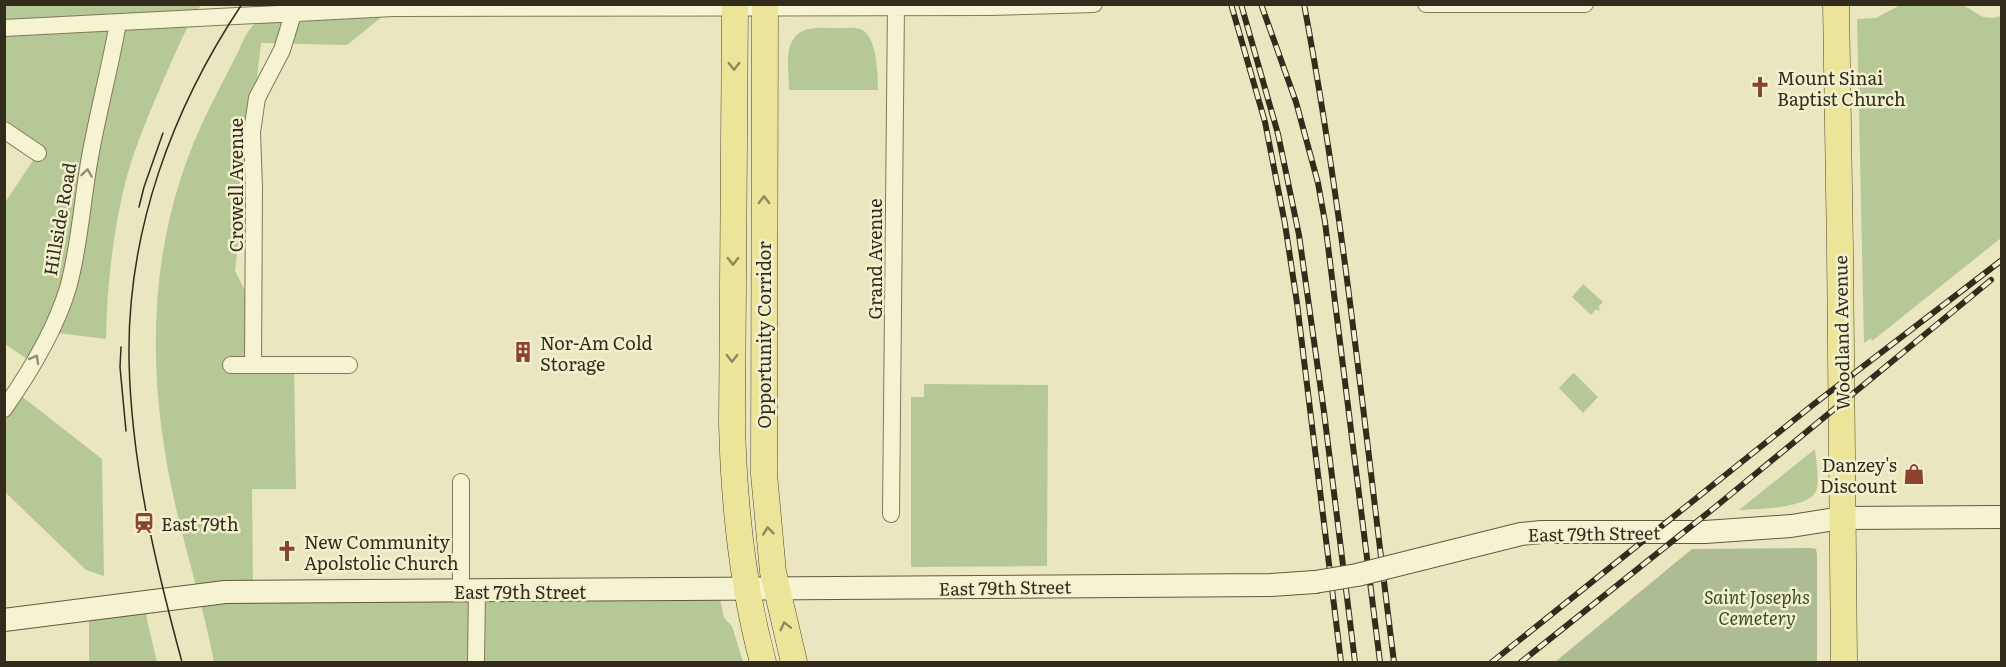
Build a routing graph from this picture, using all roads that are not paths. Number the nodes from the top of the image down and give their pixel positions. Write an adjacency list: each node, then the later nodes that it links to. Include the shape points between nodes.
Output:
1 (1095, 4): 9 (street)
2 (1426, 4): 5 (street)
3 (1585, 4): 5 (street)
4 (1836, 4): 22 (main road, Woodland Avenue)
5 (1476, 5)
6 (541, 6): 7 (street); 10 (street)
7 (735, 6): 8 (street); 23 (main road, Opportunity Corridor, one-way to 23, via 732,424 736,512)
8 (765, 6): 9 (street); 24 (main road, Opportunity Corridor, one-way to 8, via 764,451)
9 (896, 6): 20 (street, Grand Avenue)
10 (293, 14): 11 (street); 16 (street, Crowell Avenue, via 282,50 257,98 252,132)
11 (118, 23): 12 (street); 18 (street, Hillside Road, one-way to 11, via 62,307)
12 (4, 28)
13 (4, 130): 14 (street)
14 (38, 153)
15 (231, 365): 16 (street)
16 (253, 365): 17 (street)
17 (349, 365)
18 (4, 409)
19 (461, 482): 25 (street)
20 (891, 514)
21 (2001, 517): 22 (main road, East 79th Street)
22 (1842, 518): 24 (main road, East 79th Street, bridge, via 1705,532 1521,534 1315,582); 30 (main road, Woodland Avenue)
23 (747, 589): 24 (main road, East 79th Street); 25 (main road, East 79th Street); 28 (main road, Opportunity Corridor)
24 (776, 589): 29 (main road, Opportunity Corridor, one-way to 24)
25 (469, 591): 26 (main road, East 79th Street, via 225,592); 27 (street)
26 (4, 620)
27 (476, 663)
28 (763, 663)
29 (794, 663)
30 (1844, 663)

